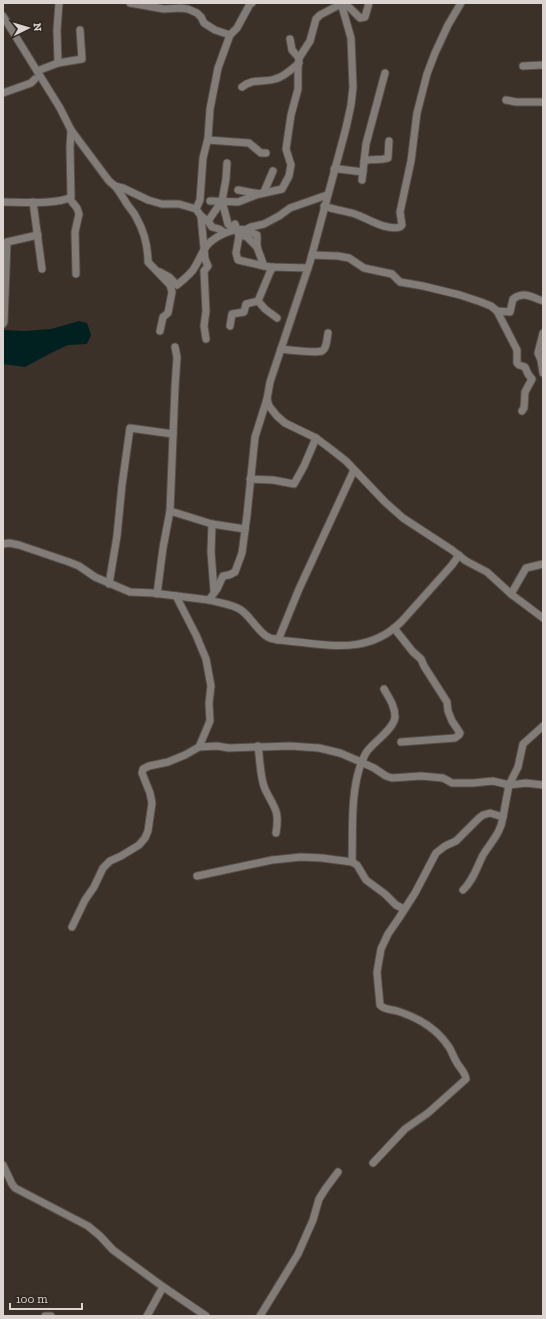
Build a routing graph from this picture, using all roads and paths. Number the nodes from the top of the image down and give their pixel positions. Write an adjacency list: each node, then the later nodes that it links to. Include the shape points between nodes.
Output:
1 (59, 3): 12 (street)
2 (130, 3): 9 (street, via 164,9 188,9 197,13 204,23)
3 (252, 3): 9 (street)
4 (369, 3): 6 (street, via 365,17 360,18 350,8)
5 (460, 3): 40 (street, via 427,74 417,113 411,161 400,212 400,227 384,226)
6 (341, 4): 11 (street, via 316,18 310,41); 27 (street, via 351,38 353,87 346,128)
7 (3, 16): 16 (street)
8 (80, 30): 12 (street, via 82,59)
9 (230, 36): 22 (street, via 218,68 210,109)
10 (290, 39): 11 (street, via 292,50)
11 (299, 61): 17 (street, via 284,76 248,82); 33 (street, via 298,89 286,149 291,165 289,176 282,189)
12 (58, 63): 16 (street)
13 (543, 65): 14 (street)
14 (523, 66)
15 (386, 73): 25 (street, via 366,144)
16 (38, 74): 18 (street, via 31,83); 21 (street)
17 (242, 87)
18 (3, 93)
19 (506, 100): 20 (street)
20 (543, 102)
21 (71, 130): 31 (street); 35 (street)
22 (208, 140): 24 (street, via 250,144); 41 (street, via 200,200)
23 (389, 141): 25 (street, via 388,158)
24 (266, 153)
25 (364, 162): 29 (street)
26 (227, 163): 37 (street)
27 (334, 169): 29 (street); 34 (street)
28 (273, 171): 33 (street, via 264,192)
29 (363, 172): 30 (street)
30 (362, 180)
31 (115, 186): 41 (street, via 162,204 179,204); 55 (street, via 136,215 145,237 148,262)
32 (238, 190): 33 (street)
33 (260, 194): 37 (street, via 238,202)
34 (327, 195): 40 (street); 45 (street, via 290,208 264,224)
35 (69, 198): 39 (street); 56 (street, via 79,214 76,232)
36 (210, 201): 37 (street)
37 (222, 201): 43 (street); 44 (street, via 228,224)
38 (3, 202): 39 (street)
39 (33, 202): 47 (street)
40 (324, 206): 50 (street)
41 (196, 209): 42 (street)
42 (201, 216): 43 (street); 48 (street)
43 (208, 221): 46 (street, via 212,227)
44 (237, 230): 45 (street); 46 (street); 49 (street); 51 (street, via 238,260)
45 (245, 230): 49 (street, via 257,235)
46 (225, 233): 48 (street)
47 (38, 235): 54 (street); 61 (street, via 7,242)
48 (204, 247): 55 (street, via 193,270 177,285 169,277); 66 (street, via 208,266 204,272)
49 (257, 247): 51 (street)
50 (312, 254): 53 (street); 59 (street, via 349,258 364,268 392,274 400,282 460,295 491,306)
51 (264, 266): 52 (street)
52 (273, 267): 53 (street); 57 (street)
53 (308, 268): 68 (street)
54 (42, 269)
55 (155, 270): 63 (street, via 170,285 172,292 168,313 163,317)
56 (76, 274)
57 (258, 301): 60 (street); 62 (street, via 246,304 244,312 232,314)
58 (543, 301): 59 (street, via 524,294 518,295 513,299 510,312)
59 (497, 311): 71 (street, via 517,350 517,363 525,366 532,379 525,392)
60 (277, 318)
61 (3, 324)
62 (230, 326)
63 (160, 331)
64 (328, 333): 68 (street, via 326,347 322,351)
65 (543, 333): 69 (street, via 538,353 542,360)
66 (206, 339)
67 (175, 347): 72 (street, via 177,357)
68 (281, 349): 70 (street)
69 (543, 373)
70 (267, 398): 73 (street, via 269,406 285,423); 75 (street, via 255,437)
71 (522, 411)
72 (173, 434): 76 (street); 82 (street, via 130,428)
73 (316, 438): 74 (street); 75 (street, via 294,484)
74 (354, 470): 80 (street, via 403,518); 90 (street)
75 (250, 479): 78 (street)
76 (170, 511): 77 (street); 84 (street)
77 (212, 524): 78 (street); 83 (street)
78 (245, 529): 83 (street, via 242,553 234,572 222,576)
79 (3, 544): 82 (street, via 19,545 69,562)
80 (459, 555): 85 (street, via 487,572); 89 (street, via 452,566)
81 (543, 564): 85 (street, via 526,568)
82 (109, 584): 84 (street, via 130,592)
83 (214, 592): 87 (street)
84 (157, 594): 86 (street)
85 (511, 594): 88 (street)
86 (176, 596): 87 (street); 95 (street, via 206,659 210,680 210,721)
87 (208, 600): 90 (street, via 241,610 263,635)
88 (543, 618)
89 (394, 628): 90 (street, via 379,638 353,646); 93 (street, via 421,659 447,702 452,721 460,732 455,738)
90 (277, 640)
91 (384, 689): 96 (street, via 394,706 395,719 368,749)
92 (543, 726): 97 (street, via 523,744 518,767)
93 (401, 742)
94 (258, 746): 95 (street); 96 (street, via 319,748); 100 (street, via 265,790 276,809)
95 (199, 747): 105 (street, via 168,762 142,769 152,803 150,824 145,838 139,845 106,864)
96 (361, 762): 97 (street, via 392,778 421,776 443,778 452,783 493,781); 101 (street, via 354,786)
97 (509, 785): 98 (street); 99 (street)
98 (543, 785)
99 (503, 817): 103 (street, via 495,839); 104 (street, via 490,813 483,815 456,841 439,850)
100 (276, 833)
101 (352, 862): 102 (street, via 301,857 272,860); 104 (street, via 357,865 366,880)
102 (197, 876)
103 (463, 890)
104 (404, 909): 106 (street, via 379,954 377,972 380,1005 414,1018 432,1029 448,1046 466,1079 428,1113 404,1129)
105 (72, 926)
106 (372, 1163)
107 (3, 1165): 109 (street, via 15,1188 88,1226 113,1250)
108 (338, 1172): 114 (street, via 320,1198 298,1254)
109 (163, 1287): 112 (street); 113 (street)
110 (45, 1316): 111 (street)
111 (51, 1316)
112 (147, 1316)
113 (206, 1316)
114 (260, 1316)

